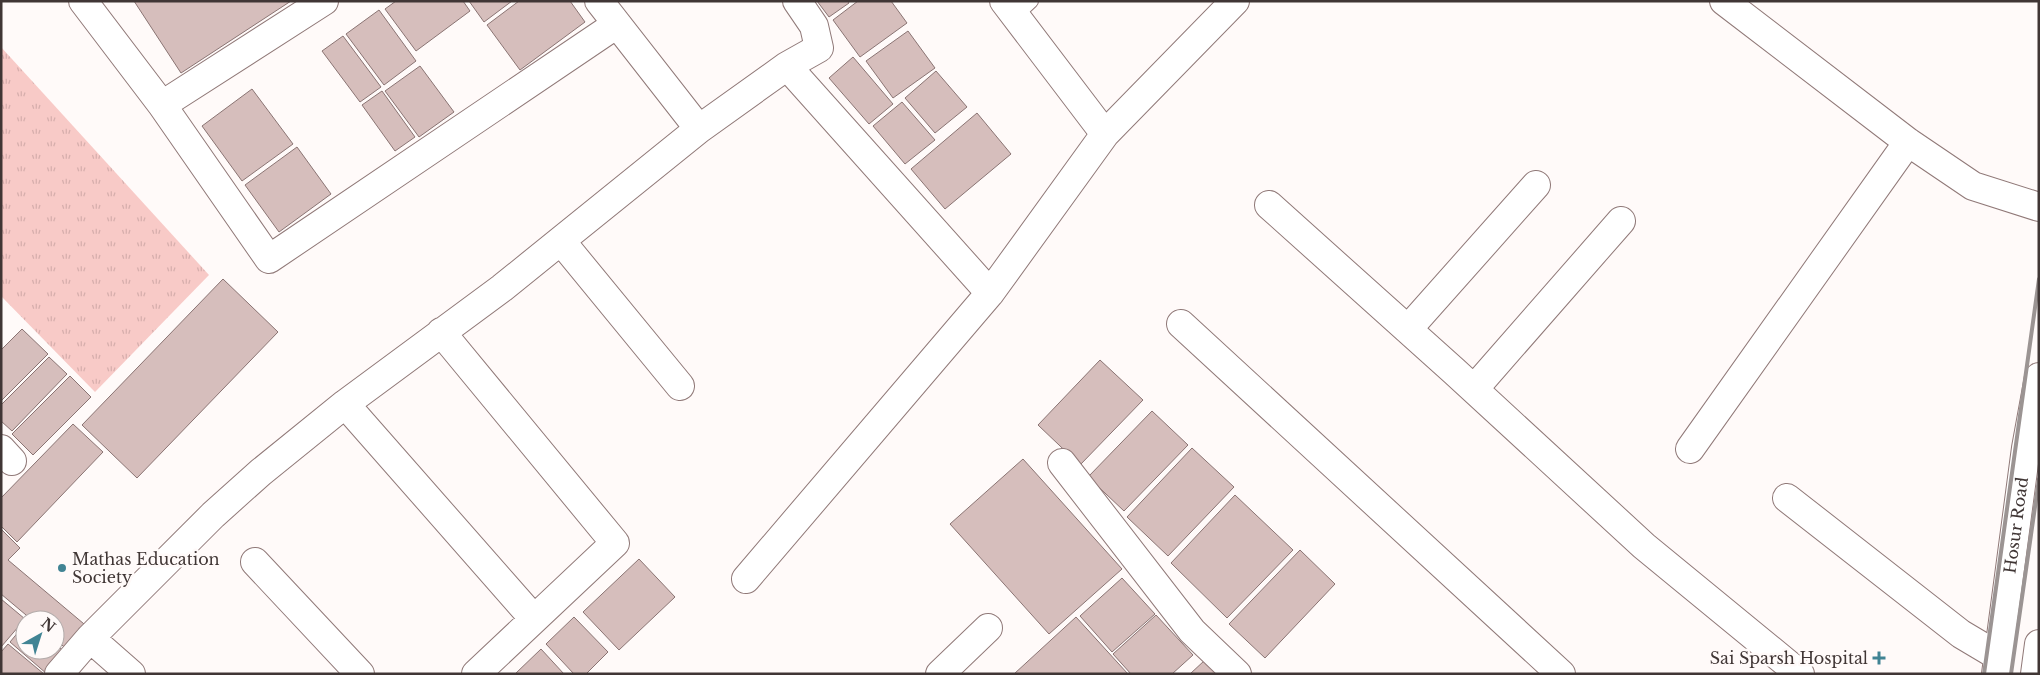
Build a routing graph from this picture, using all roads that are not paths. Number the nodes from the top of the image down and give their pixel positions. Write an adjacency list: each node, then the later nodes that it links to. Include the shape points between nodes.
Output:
1 (84, 1): 10 (main road)
2 (324, 1): 10 (main road)
3 (599, 1): 8 (main road)
4 (797, 1): 9 (main road, via 814,26 819,48)
5 (1235, 1): 12 (main road)
6 (1724, 1): 13 (main road)
7 (1016, 6): 12 (main road)
8 (617, 24): 10 (main road, via 270,259); 11 (main road)
9 (787, 66): 11 (main road); 19 (main road)
10 (162, 105)
11 (699, 129): 18 (main road)
12 (1106, 134): 19 (main road)
13 (1908, 142): 16 (main road, via 1973,186); 27 (main road)
14 (1536, 185): 21 (main road)
15 (1269, 205): 21 (main road)
16 (2039, 206)
17 (1621, 220): 25 (main road)
18 (561, 240): 22 (main road); 24 (main road)
19 (990, 292): 31 (main road)
20 (1181, 324): 43 (main road)
21 (1408, 329): 25 (main road)
22 (441, 332): 26 (main road); 32 (main road, via 615,543)
23 (2039, 377): 36 (main road, Hosur Road, via 2026,448)
24 (680, 386)
25 (1474, 389): 44 (main road, via 1644,546)
26 (346, 404): 32 (main road); 34 (main road, via 212,515)
27 (1690, 449)
28 (1062, 463): 42 (main road, via 1192,631)
29 (1787, 498): 36 (main road)
30 (255, 562): 39 (main road)
31 (746, 579)
32 (534, 619): 40 (main road)
33 (988, 628): 41 (main road)
34 (90, 638): 37 (main road); 38 (main road)
35 (2039, 644): 45 (main road)
36 (1997, 665)
37 (59, 674)
38 (131, 674)
39 (360, 674)
40 (476, 674)
41 (940, 674)
42 (1237, 674)
43 (1561, 674)
44 (1800, 674)
45 (2034, 674)

